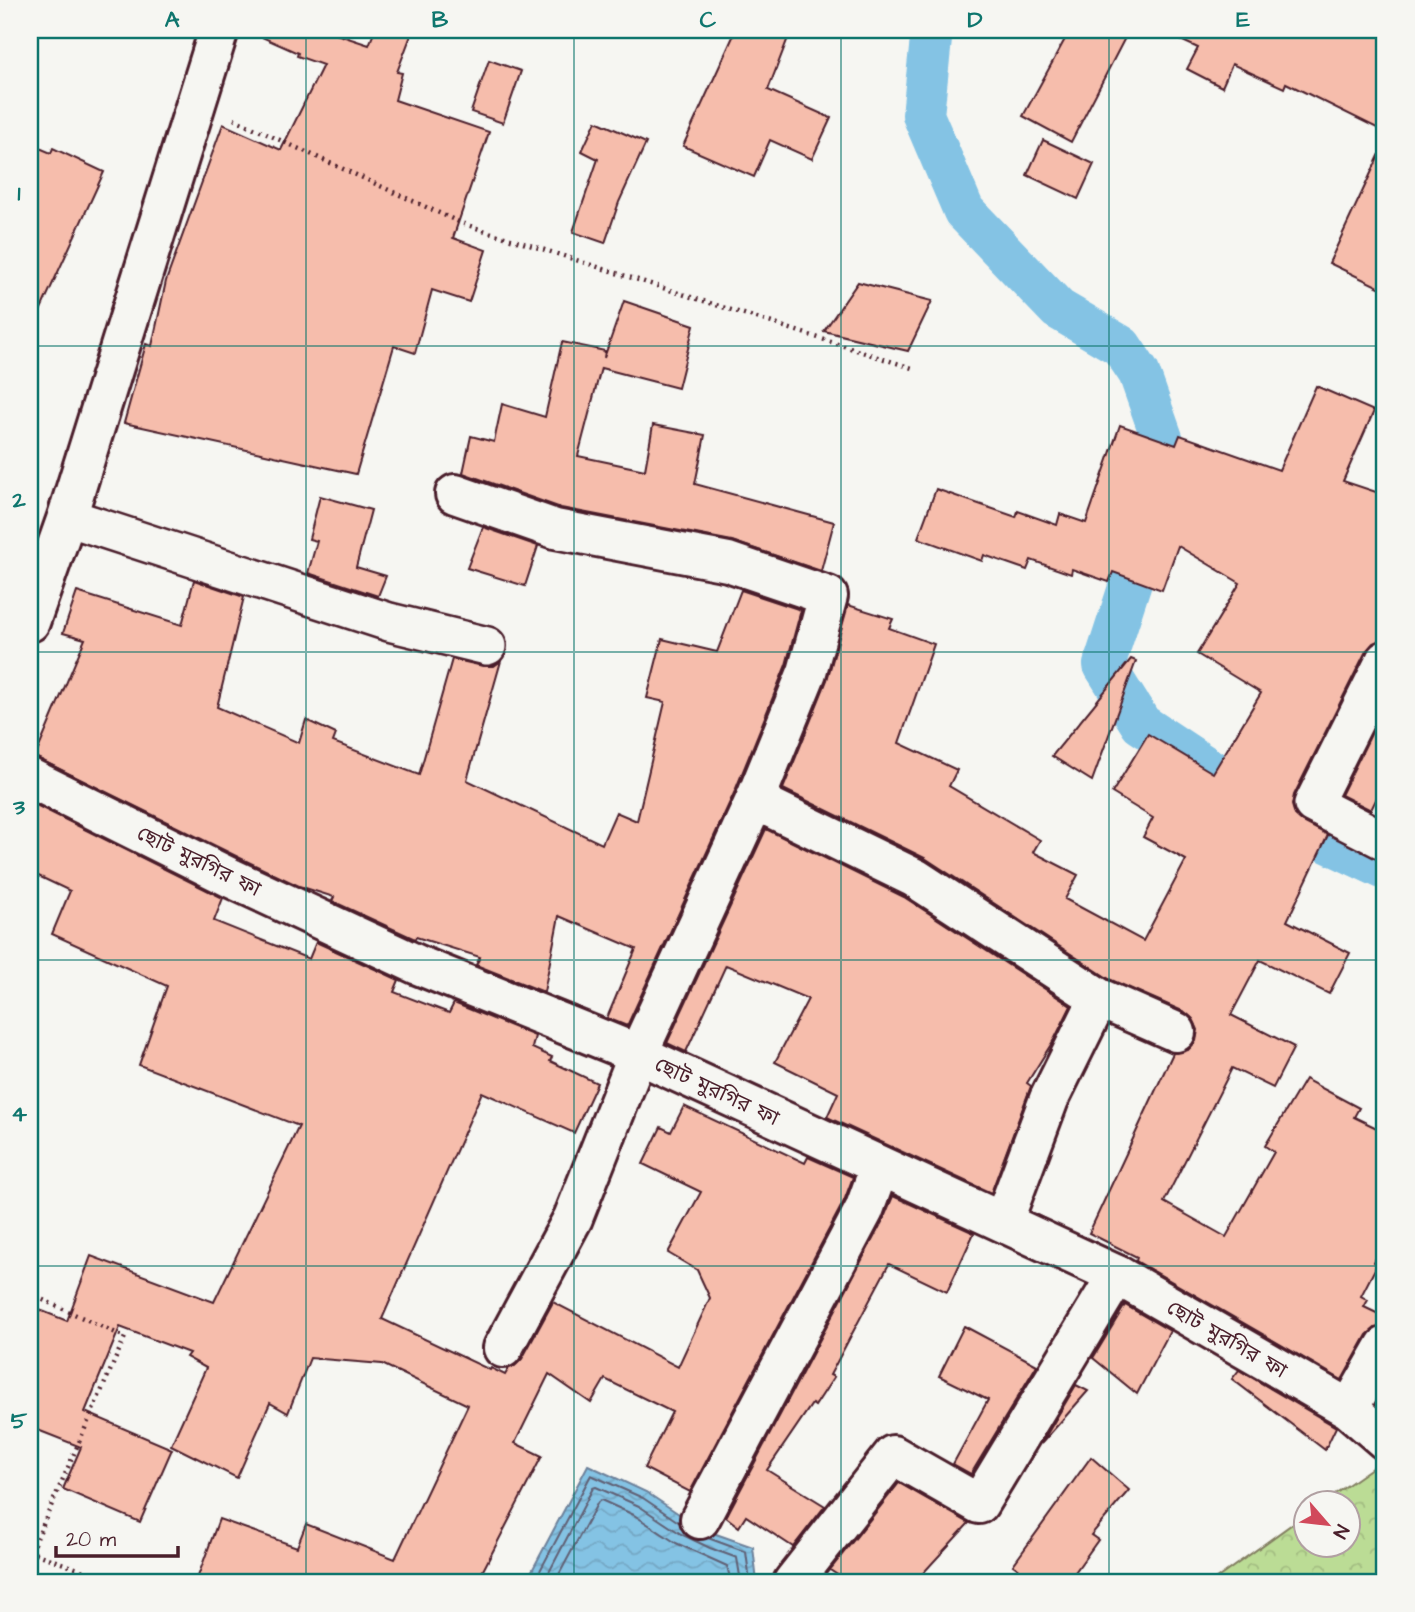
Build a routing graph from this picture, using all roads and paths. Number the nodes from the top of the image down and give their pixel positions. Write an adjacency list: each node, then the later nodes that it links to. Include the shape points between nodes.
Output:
1 (219, 30): 2 (street)
2 (198, 103): 3 (path, via 461,223); 5 (street)
3 (912, 368)
4 (455, 494): 10 (street, via 555,529 728,562 828,596 807,671)
5 (67, 517): 6 (street); 7 (street, via 377,618)
6 (30, 622)
7 (487, 646)
8 (1385, 660): 11 (street, via 1313,804)
9 (30, 778): 14 (street, ছোট মুরগির ফা, via 418,965)
10 (755, 800): 12 (street, via 915,878); 14 (street)
11 (1385, 841)
12 (1099, 998): 13 (street); 16 (street, via 1049,1099)
13 (1176, 1032)
14 (638, 1054): 15 (street, ছোট মুরগির ফা); 20 (street, via 573,1218)
15 (880, 1166): 16 (street, ছোট মুরগির ফা); 23 (street, via 864,1210)
16 (1003, 1222): 17 (street, ছোট মুরগির ফা)
17 (1117, 1276): 21 (street, ছোট মুরগির ফা); 25 (street, via 979,1504 893,1455)
18 (30, 1294): 24 (path, via 125,1337 31,1552)
19 (1385, 1346): 21 (street)
20 (503, 1348)
21 (1349, 1409): 22 (street, ছোট মুরগির ফা)
22 (1385, 1440)
23 (699, 1519)
24 (103, 1578)
25 (793, 1582)

